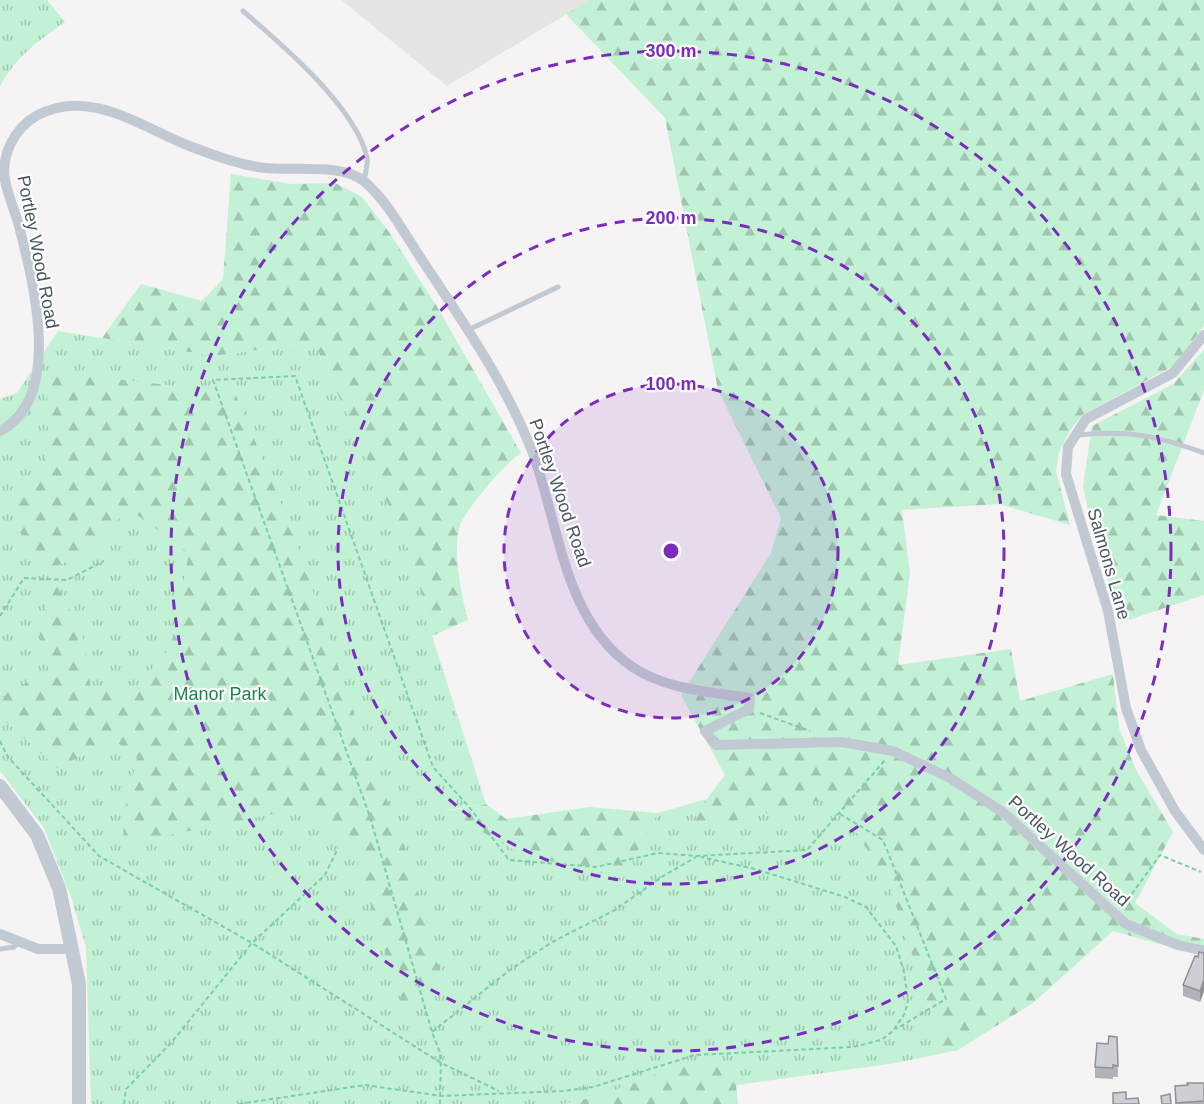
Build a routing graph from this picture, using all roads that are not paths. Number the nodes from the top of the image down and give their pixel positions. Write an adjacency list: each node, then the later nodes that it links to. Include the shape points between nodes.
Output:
1 (243, 11): 2 (lane, via 294,56 343,113 367,159)
2 (364, 181): 4 (street, Portley Wood Road, via 390,213); 6 (street, Portley Wood Road, via 347,172 263,168 223,159 111,110 53,109 22,125 6,158 5,179 35,304 39,366 25,407 11,426)
3 (558, 287): 4 (lane)
4 (468, 330): 15 (street, Portley Wood Road, via 511,404 530,447 560,548 580,601 599,633 632,667 664,684 750,698 749,709 705,731 716,745 842,742 893,751 950,778 1004,813 1126,924)
5 (1204, 336): 7 (street, Salmons Lane, via 1173,373 1086,419)
6 (0, 431)
7 (1074, 435): 8 (lane, via 1129,432 1162,437); 10 (street, Salmons Lane, via 1065,461 1066,474 1108,611 1126,708 1140,750 1158,784)
8 (1204, 453)
9 (0, 786): 14 (street, via 20,809 46,854 59,888)
10 (1204, 850)
11 (0, 934): 12 (street)
12 (19, 942): 13 (lane); 14 (street, via 48,951)
13 (0, 949)
14 (72, 949): 16 (street, via 79,984)
15 (1204, 951)
16 (79, 1104)

